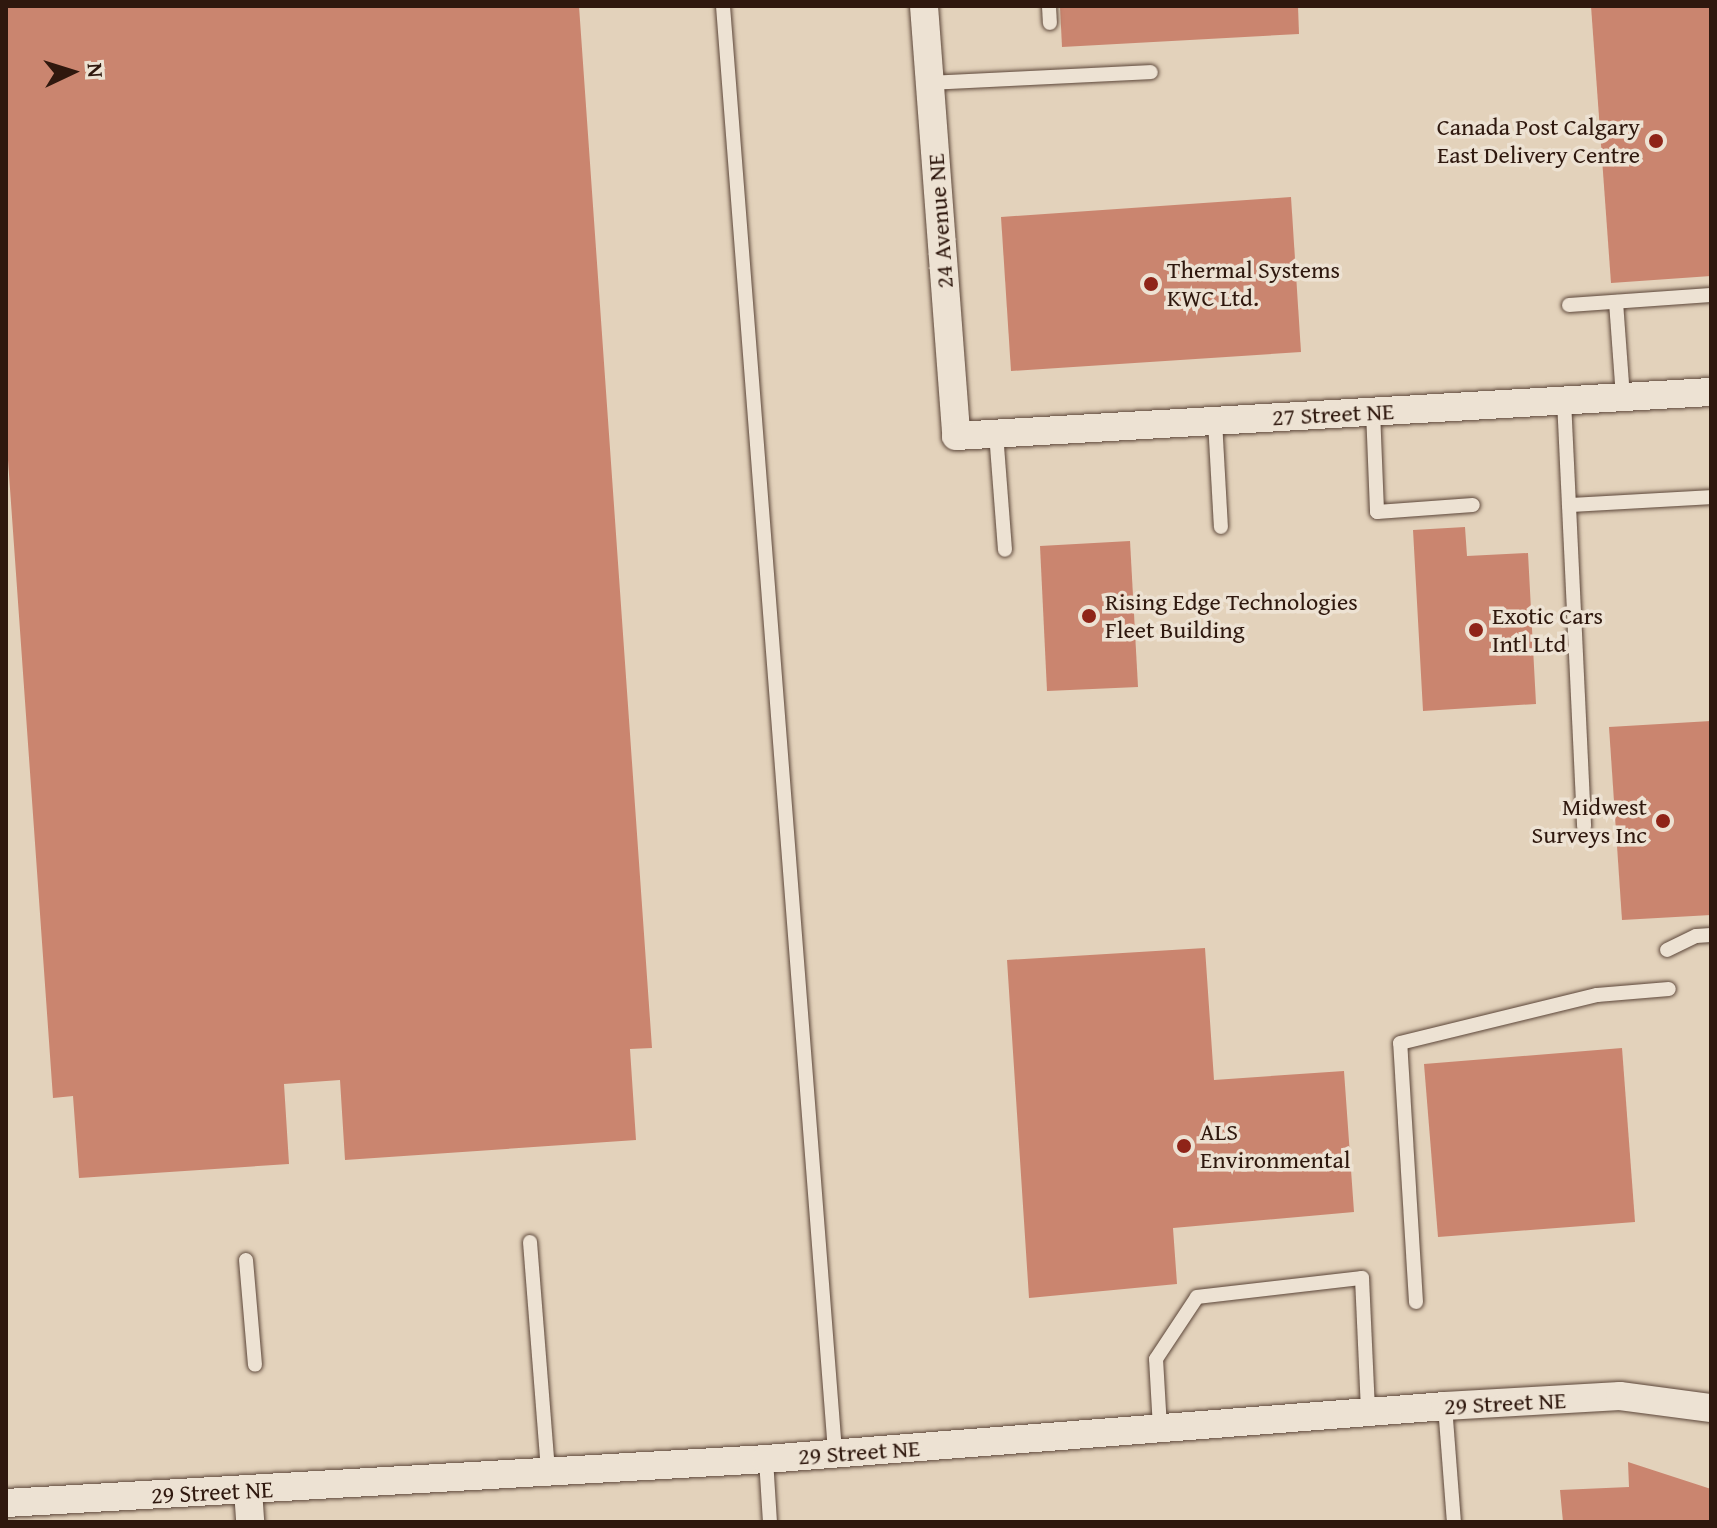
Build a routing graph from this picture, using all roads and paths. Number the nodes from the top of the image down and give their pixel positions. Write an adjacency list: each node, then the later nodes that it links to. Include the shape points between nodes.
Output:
1 (723, 6): 34 (lane)
2 (924, 6): 6 (street, 24 Avenue NE)
3 (1049, 6): 4 (lane)
4 (1050, 23)
5 (1151, 72): 6 (lane)
6 (930, 83): 16 (street, 24 Avenue NE)
7 (1711, 295): 8 (lane)
8 (1616, 302): 9 (lane); 11 (lane)
9 (1569, 305)
10 (1711, 392): 11 (street, 27 Street NE)
11 (1623, 397): 12 (street, 27 Street NE)
12 (1564, 400): 13 (street, 27 Street NE); 19 (lane)
13 (1373, 411): 14 (street, 27 Street NE); 18 (lane, via 1377,512)
14 (1215, 421): 15 (street, 27 Street NE); 20 (lane)
15 (996, 433): 16 (street, 27 Street NE); 21 (lane)
16 (956, 436)
17 (1711, 497): 19 (lane)
18 (1473, 505)
19 (1569, 505): 22 (lane)
20 (1221, 527)
21 (1005, 550)
22 (1584, 827)
23 (1711, 935): 24 (lane)
24 (1667, 950)
25 (1669, 989): 28 (lane, via 1597,995 1400,1043)
26 (530, 1242): 36 (lane)
27 (246, 1260): 29 (lane)
28 (1416, 1302)
29 (255, 1365)
30 (1445, 1406): 31 (street, 29 Street NE, via 1620,1396); 32 (street, 29 Street NE); 41 (lane)
31 (1711, 1408)
32 (1368, 1412): 33 (street, 29 Street NE); 33 (lane, via 1362,1278 1197,1297 1156,1359)
33 (1160, 1428): 34 (street, 29 Street NE)
34 (835, 1453): 35 (street, 29 Street NE)
35 (766, 1459): 36 (street, 29 Street NE); 40 (lane)
36 (548, 1473): 37 (street, 29 Street NE)
37 (248, 1490): 38 (street, 29 Street NE); 39 (street)
38 (6, 1503)
39 (250, 1522)
40 (770, 1522)
41 (1454, 1522)

